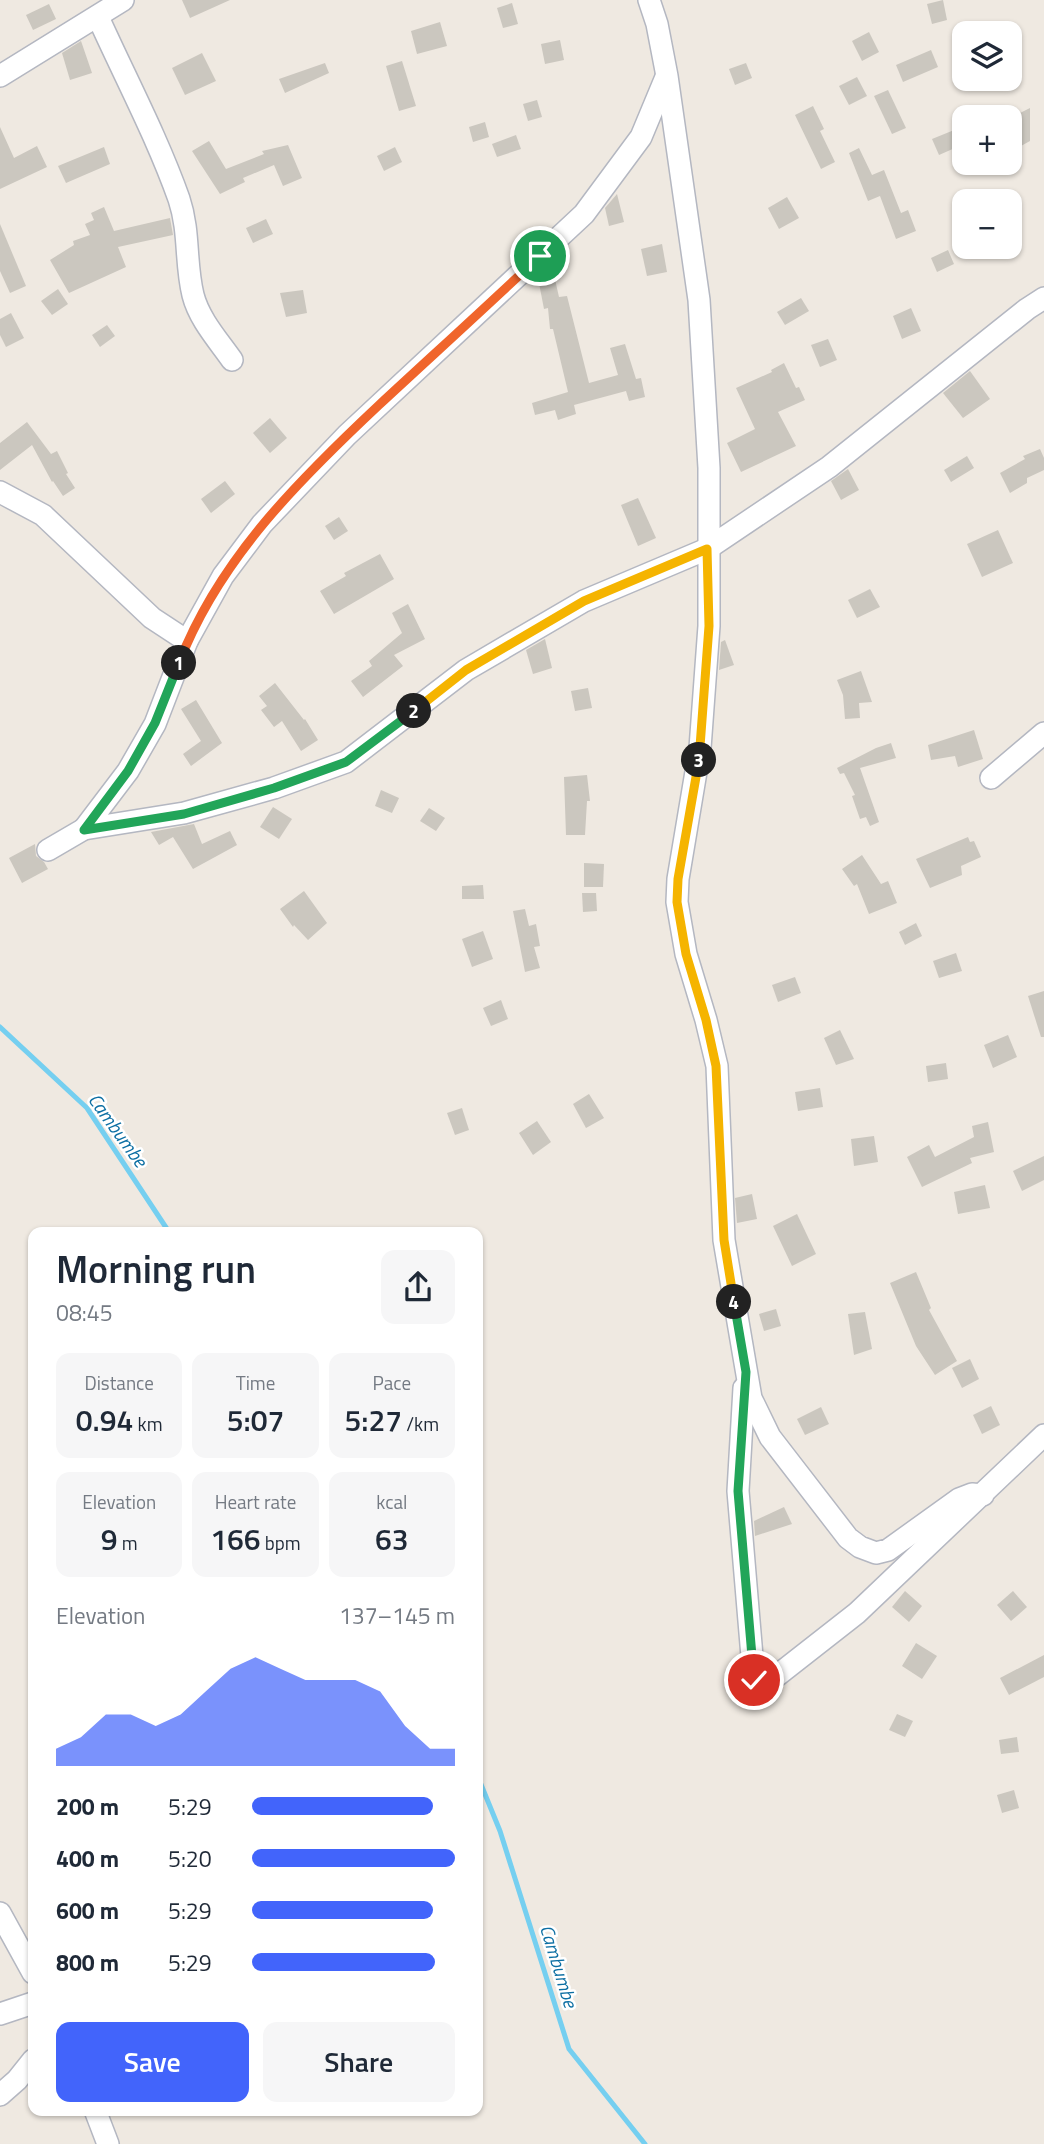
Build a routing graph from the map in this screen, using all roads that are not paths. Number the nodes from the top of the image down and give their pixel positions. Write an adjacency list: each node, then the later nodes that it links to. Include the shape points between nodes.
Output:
1 (123, 0): 3 (street)
2 (649, 0): 5 (street)
3 (98, 17): 4 (street); 7 (street, via 178,199 188,232 194,297)
4 (2, 69)
5 (667, 76): 9 (street, via 699,300 709,467); 10 (street, via 641,137 584,214 289,494 223,576)
6 (1044, 298): 9 (street, via 829,467)
7 (232, 360)
8 (0, 492): 10 (street, via 43,515 152,618)
9 (707, 549): 13 (street, via 584,601 466,670 346,762 184,814); 15 (street, via 709,626 700,748 677,902 716,1066 724,1240)
10 (187, 641): 13 (street, via 155,723 128,771)
11 (1044, 733): 12 (street)
12 (991, 778)
13 (84, 830): 14 (street)
14 (48, 850)
15 (746, 1372): 17 (street, via 751,1398 770,1437 848,1538 860,1547 876,1553 888,1550 959,1499); 17 (street, via 738,1491 757,1684 774,1678 857,1613)
16 (1044, 1435): 17 (street)
17 (983, 1495)
18 (0, 1913): 19 (street)
19 (28, 1964)
20 (28, 2005): 21 (street)
21 (0, 2014)
22 (28, 2066): 23 (street)
23 (0, 2095)
24 (97, 2116): 25 (street)
25 (108, 2144)

